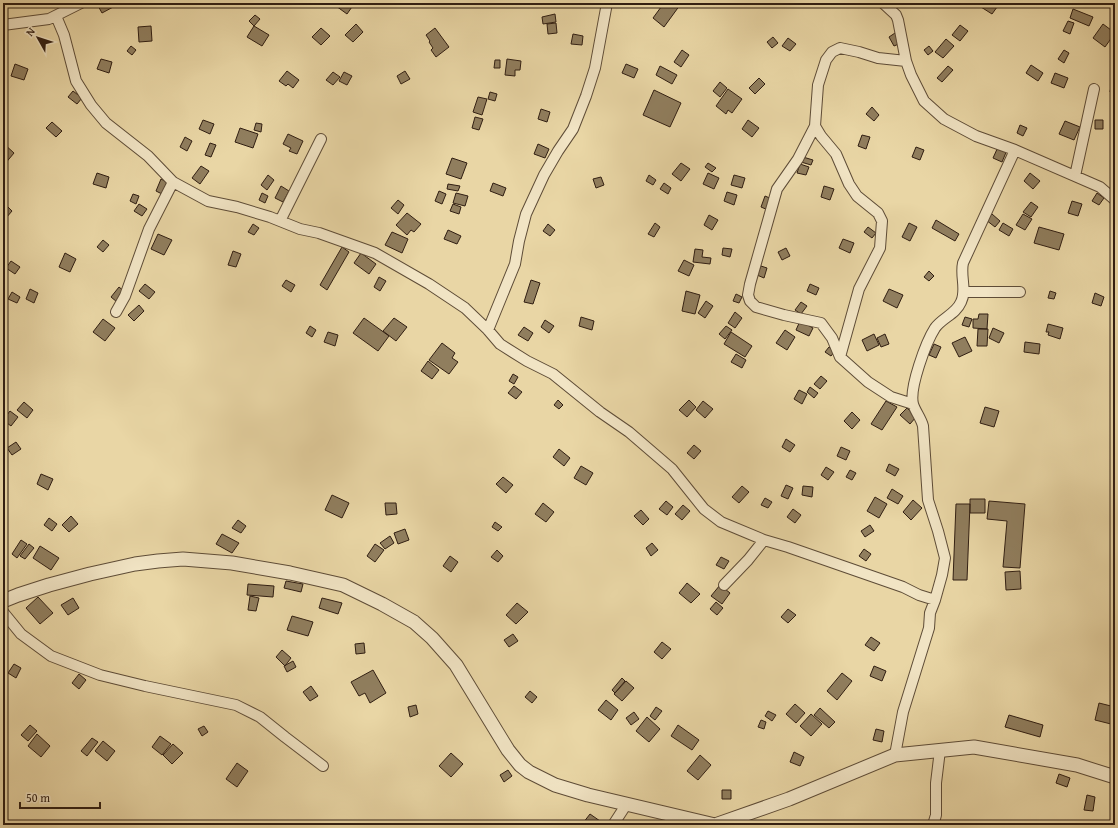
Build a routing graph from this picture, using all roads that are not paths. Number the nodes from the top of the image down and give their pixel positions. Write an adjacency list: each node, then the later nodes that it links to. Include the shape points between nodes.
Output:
1 (81, 3): 4 (street)
2 (607, 3): 18 (street, via 595,68 586,96 573,129 544,175 526,214 515,264)
3 (883, 3): 6 (street, via 896,15)
4 (56, 16): 5 (street); 12 (street, via 64,35 76,81 91,105 106,123 148,156)
5 (3, 25)
6 (906, 60): 8 (street, via 878,58 840,48 832,52 826,60 818,85); 10 (street, via 924,101 944,119 976,136)
7 (1094, 89): 11 (street)
8 (815, 126): 19 (street, via 836,154 857,196 878,213 882,221 880,248 859,289); 19 (street, via 798,159 777,189 748,295 756,307 821,324 832,338)
9 (321, 139): 14 (street)
10 (1015, 150): 11 (street); 15 (street, via 963,263 961,271)
11 (1075, 176): 13 (street, via 1100,187)
12 (173, 182): 14 (street, via 208,201); 17 (street, via 149,229 127,291)
13 (1115, 200)
14 (280, 221): 18 (street, via 375,253 465,308)
15 (964, 292): 16 (street); 20 (street, via 957,310 936,327 930,338 918,368)
16 (1020, 292)
17 (116, 312)
18 (488, 330): 21 (street, via 500,344 553,374 629,432 672,469 704,508 721,522)
19 (840, 357): 20 (street, via 891,398)
20 (913, 404): 23 (street, via 923,426 928,500 945,558)
21 (764, 540): 22 (street); 23 (street)
22 (724, 585)
23 (935, 600): 27 (street, via 903,712)
24 (3, 601): 30 (street, via 90,574 135,564 184,559 240,564 343,585 414,622 432,638 456,665 508,750 529,772 555,785)
25 (3, 612): 28 (street, via 21,634 51,656 100,675 236,705 260,717)
26 (940, 750): 27 (street); 29 (street, via 974,747 1002,751 1077,765); 33 (street, via 936,816)
27 (895, 755): 32 (street, via 789,799)
28 (324, 766)
29 (1115, 777)
30 (626, 805): 31 (street); 32 (street)
31 (613, 825)
32 (714, 825)
33 (933, 825)

